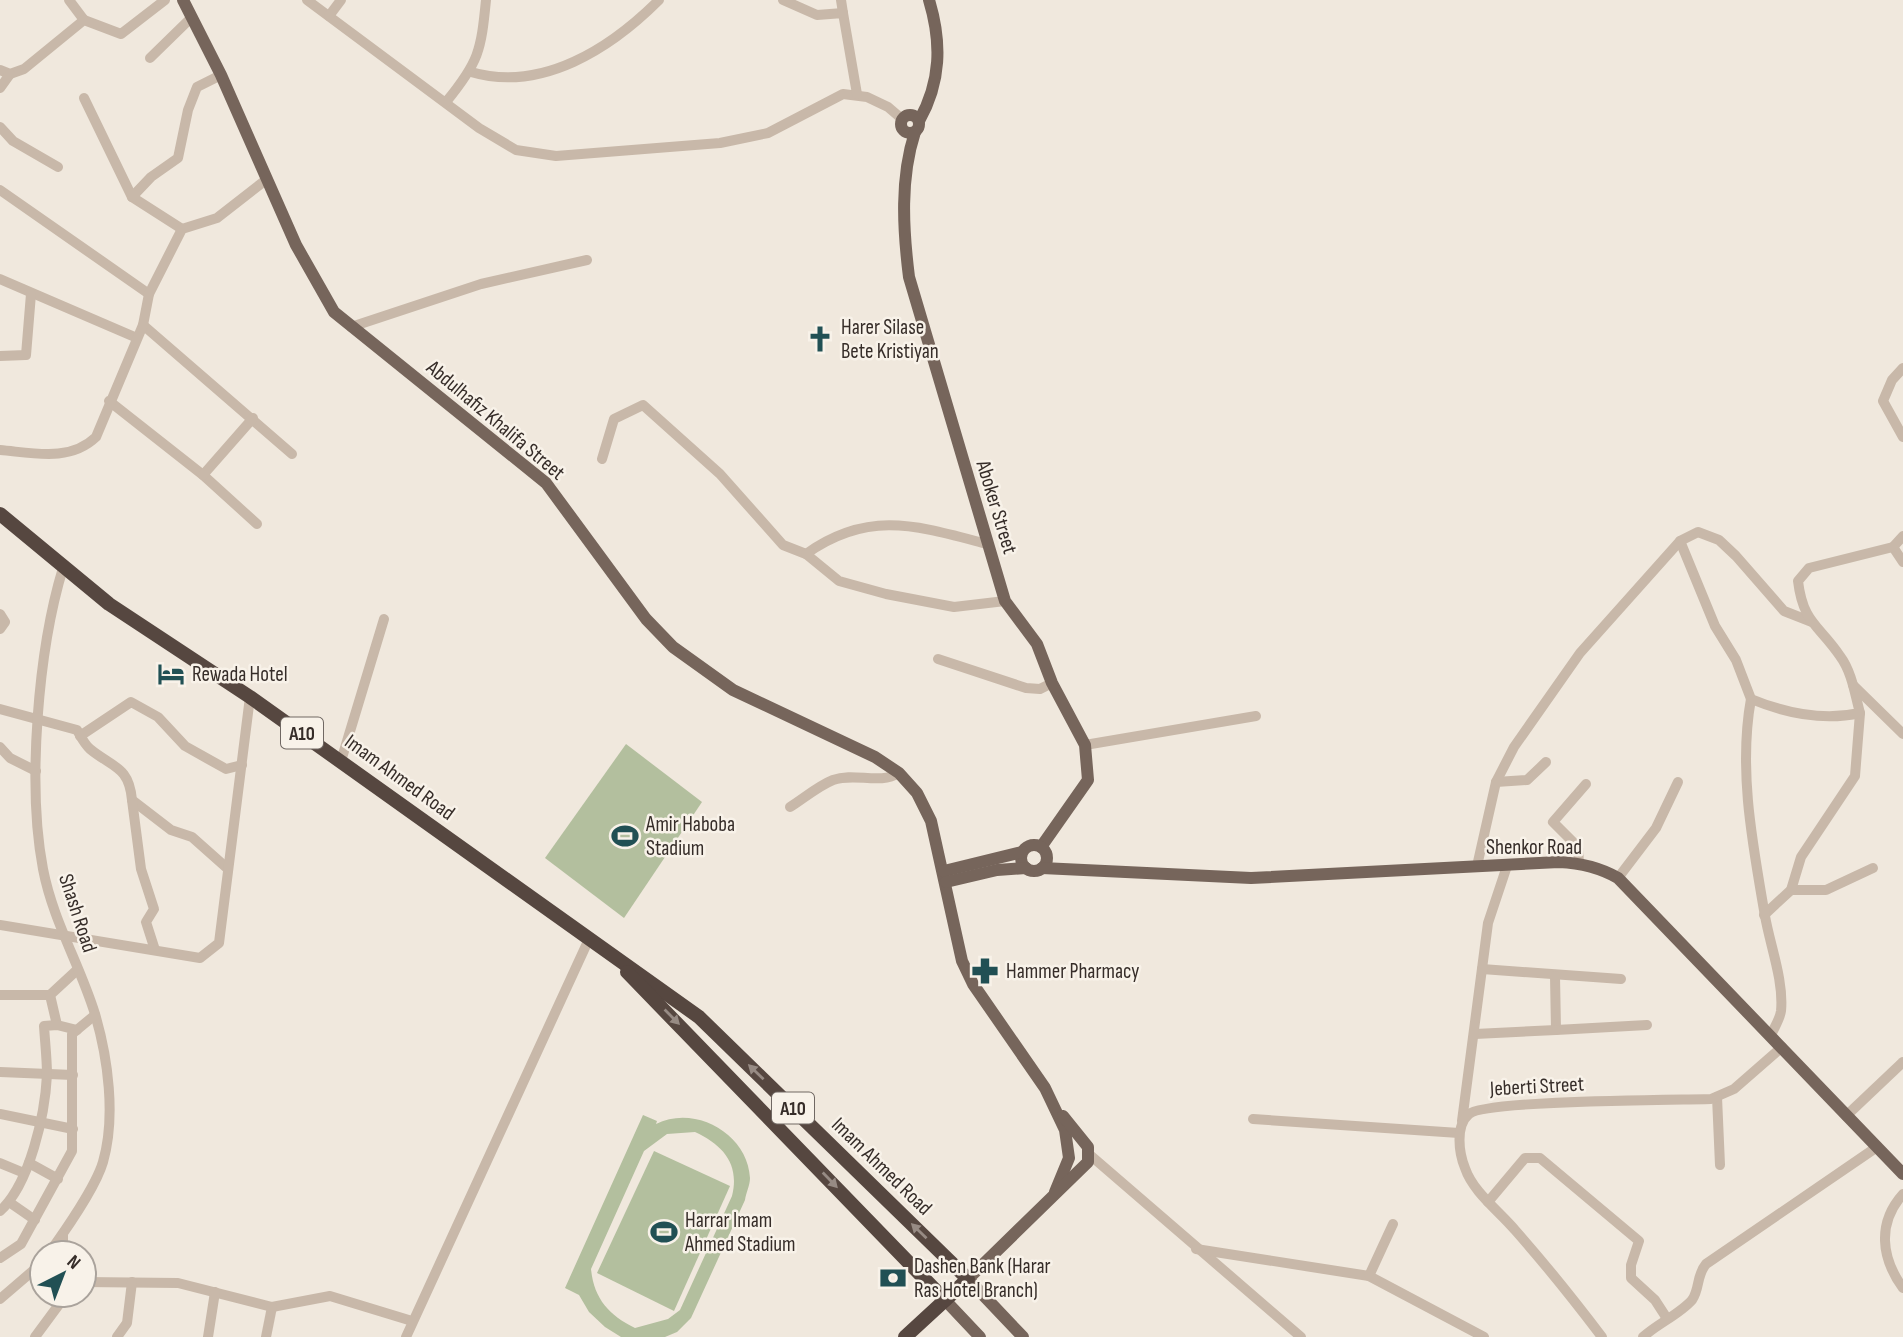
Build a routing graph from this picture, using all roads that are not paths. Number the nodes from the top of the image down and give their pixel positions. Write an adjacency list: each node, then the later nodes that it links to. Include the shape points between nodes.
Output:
1 (69, 0): 14 (street)
2 (165, 0): 14 (street, via 121,34)
3 (183, 0): 13 (main road, Abdulhafiz Khalifa Street)
4 (307, 0): 12 (street)
5 (341, 0): 12 (street)
6 (486, 0): 17 (street, via 479,51)
7 (660, 0): 17 (street, via 599,51 537,75 488,77)
8 (783, 0): 11 (street, via 817,15)
9 (841, 0): 11 (street)
10 (929, 0): 23 (main road, via 939,39 935,82 927,106)
11 (842, 13): 20 (street)
12 (330, 16): 22 (street)
13 (191, 18): 15 (street); 18 (main road, Abdulhafiz Khalifa Street)
14 (84, 20): 16 (street, via 24,69)
15 (150, 58)
16 (5, 72): 19 (street)
17 (471, 72): 22 (street)
18 (221, 75): 26 (main road, Abdulhafiz Khalifa Street); 28 (street, via 197,87 178,158)
19 (0, 88)
20 (857, 94): 22 (street, via 827,99 768,133 720,144 556,156 516,150 498,142); 23 (street)
21 (84, 98): 28 (street)
22 (446, 102)
23 (910, 123): 50 (main road, Aboker Street, via 904,223 909,277)
24 (0, 127): 25 (street, via 13,141)
25 (58, 167)
26 (267, 179): 29 (street, via 217,218); 35 (main road, Abdulhafiz Khalifa Street, via 314,281 334,312)
27 (0, 190): 33 (street)
28 (132, 197): 29 (street)
29 (182, 229): 33 (street)
30 (587, 260): 35 (street, via 481,284)
31 (0, 279): 32 (street)
32 (31, 293): 36 (street); 37 (street, via 26,355)
33 (149, 294): 34 (street)
34 (142, 325): 36 (street); 40 (street)
35 (351, 327): 77 (main road, Abdulhafiz Khalifa Street, via 546,482 646,619 673,647 733,690 847,742)
36 (137, 338): 39 (street)
37 (0, 356)
38 (1903, 368): 41 (street, via 1883,401)
39 (109, 401): 42 (street, via 96,437 83,450 60,455); 45 (street)
40 (253, 418): 43 (street); 45 (street)
41 (1903, 437)
42 (0, 450)
43 (292, 454)
44 (602, 458): 52 (street, via 614,419 643,405 720,474 783,545)
45 (203, 475): 47 (street)
46 (0, 514): 54 (highway, Imam Ahmed Road / A10)
47 (257, 524)
48 (1903, 536): 51 (street)
49 (1680, 541): 58 (street, via 1698,532 1719,540 1784,611); 64 (street, via 1714,626 1736,660); 78 (street, via 1580,653 1533,718)
50 (987, 544): 52 (street, via 896,524 831,536); 55 (main road, Aboker Street)
51 (1893, 547): 53 (street); 58 (street, via 1809,568 1798,581 1801,605)
52 (806, 554): 55 (street, via 839,581 886,594 954,607)
53 (1903, 562)
54 (63, 568): 63 (highway, Imam Ahmed Road / A10, via 108,604); 68 (street, Shash Road, via 50,611)
55 (1005, 601): 61 (main road, Aboker Street, via 1037,644)
56 (0, 614): 59 (street, via 5,622)
57 (384, 619): 73 (street)
58 (1812, 622): 62 (street, via 1841,657)
59 (0, 629)
60 (938, 659): 61 (street, via 1026,688 1040,689)
61 (1052, 683): 71 (main road, Aboker Street)
62 (1852, 684): 66 (street); 69 (street)
63 (250, 697): 73 (highway, Imam Ahmed Road / A10); 75 (street)
64 (1751, 699): 66 (street, via 1775,709 1825,717); 97 (street, via 1744,736 1746,781)
65 (0, 709): 68 (street)
66 (1860, 713): 95 (street, via 1855,776 1801,857)
67 (1256, 716): 71 (street)
68 (39, 721): 70 (street, via 77,730); 76 (street, Shash Road)
69 (1903, 734)
70 (80, 736): 75 (street, via 131,702 158,717 184,746 226,769); 81 (street, via 88,748 130,780)
71 (1085, 745): 85 (main road, Aboker Street, via 1087,780)
72 (0, 747): 76 (street, via 10,758)
73 (341, 761): 100 (highway, Imam Ahmed Road / A10)
74 (1546, 762): 78 (street, via 1527,779)
75 (242, 765): 91 (street)
76 (36, 771): 99 (street, Shash Road, via 43,869)
77 (899, 773): 82 (street, via 889,779 833,780); 83 (main road, Abdulhafiz Khalifa Street, via 917,793)
78 (1496, 782): 87 (street)
79 (1678, 782): 94 (street, via 1656,828)
80 (1586, 784): 86 (street, via 1553,822 1578,847)
81 (132, 800): 91 (street, via 171,830 192,837); 101 (street, via 141,869 154,909 146,922)
82 (790, 807)
83 (939, 852): 92 (main road); 93 (main road, Abdulhafiz Khalifa Street)
84 (1022, 852): 85 (main road, via 1028,846); 89 (main road); 92 (main road)
85 (1043, 858): 87 (main road, Shenkor Road, via 1079,869 1251,878); 89 (main road, via 1034,871)
86 (1579, 863): 88 (main road, Shenkor Road); 94 (main road, Shenkor Road)
87 (1477, 866): 88 (main road, Shenkor Road)
88 (1507, 866): 103 (street, via 1488,923)
89 (1026, 868): 92 (main road)
90 (1873, 868): 95 (street, via 1826,890)
91 (228, 869): 101 (street, via 219,943 200,958)
92 (969, 871): 93 (main road); 96 (main road)
93 (945, 876): 96 (main road, Abdulhafiz Khalifa Street)
94 (1618, 878): 115 (main road, Shenkor Road)
95 (1791, 890): 97 (street)
96 (950, 906): 122 (main road, Abdulhafiz Khalifa Street, via 956,942 973,984)
97 (1764, 915): 115 (street, via 1781,1012)
98 (0, 925): 99 (street)
99 (61, 934): 101 (street); 104 (street, Shash Road)
100 (589, 939): 102 (highway, Imam Ahmed Road / A10); 162 (street)
101 (155, 950)
102 (606, 951): 152 (highway, Imam Ahmed Road / A10, one-way to 102, via 699,1017); 158 (highway, Imam Ahmed Road / A10, one-way to 158)
103 (1482, 969): 105 (street); 114 (street)
104 (77, 970): 108 (street); 109 (street, Shash Road)
105 (1555, 976): 106 (street); 113 (street)
106 (1621, 979)
107 (0, 995): 108 (street)
108 (50, 995): 111 (street)
109 (95, 1014): 112 (street); 145 (street, Shash Road, via 110,1136 103,1165)
110 (1647, 1024): 113 (street)
111 (57, 1025): 112 (street); 119 (street, via 44,1026)
112 (77, 1030): 120 (street, via 72,1034)
113 (1556, 1030): 114 (street)
114 (1475, 1034): 127 (street)
115 (1771, 1035): 116 (main road, Shenkor Road)
116 (1782, 1047): 121 (street, via 1734,1089); 124 (main road, Shenkor Road)
117 (1903, 1063): 124 (street)
118 (0, 1072): 119 (street)
119 (47, 1075): 120 (street); 126 (street)
120 (74, 1075): 128 (street)
121 (1717, 1097): 127 (street, Jeberti Street, via 1533,1104 1475,1110); 134 (street)
122 (1055, 1108): 131 (main road); 138 (main road, via 1069,1144 1065,1171)
123 (0, 1114): 126 (street)
124 (1846, 1116): 130 (main road, Shenkor Road)
125 (1253, 1119): 129 (street)
126 (39, 1121): 128 (street); 133 (street)
127 (1462, 1121): 129 (street)
128 (73, 1129): 137 (street, via 72,1151)
129 (1459, 1133): 141 (street, via 1465,1170)
130 (1877, 1147): 136 (main road, Shenkor Road); 161 (street, via 1706,1264 1698,1273 1690,1302)
131 (1090, 1155): 138 (main road, via 1083,1168); 148 (street)
132 (0, 1163): 135 (street)
133 (29, 1163): 135 (street); 137 (street)
134 (1720, 1165)
135 (24, 1173): 140 (street)
136 (1903, 1174)
137 (58, 1179): 143 (street)
138 (1055, 1192): 152 (main road)
139 (1903, 1194): 155 (street, via 1890,1209 1883,1232 1888,1262)
140 (9, 1202): 142 (street); 143 (street)
141 (1489, 1202): 161 (street, via 1525,1158 1540,1158 1639,1241 1631,1278); 173 (street)
142 (0, 1211)
143 (35, 1220): 149 (street, via 21,1244)
144 (1393, 1224): 151 (street)
145 (63, 1234): 146 (street, Shash Road); 147 (street)
146 (59, 1239)
147 (63, 1239)
148 (1196, 1249): 151 (street); 171 (street)
149 (0, 1258)
150 (28, 1275): 157 (street)
151 (1369, 1276): 172 (street)
152 (968, 1279): 158 (highway); 170 (main road)
153 (98, 1282): 154 (street)
154 (132, 1282): 156 (street, via 178,1283); 164 (street, via 127,1323)
155 (1903, 1288)
156 (215, 1292): 159 (street); 165 (street)
157 (0, 1299)
158 (945, 1300): 168 (highway); 169 (main road)
159 (272, 1307): 162 (street, via 330,1296); 166 (street)
160 (56, 1309): 163 (street)
161 (1666, 1317): 174 (street)
162 (412, 1321): 167 (street)
163 (35, 1337)
164 (117, 1337)
165 (208, 1337)
166 (266, 1337)
167 (406, 1337)
168 (905, 1337)
169 (980, 1337)
170 (1023, 1337)
171 (1301, 1337)
172 (1484, 1337)
173 (1602, 1337)
174 (1643, 1337)

